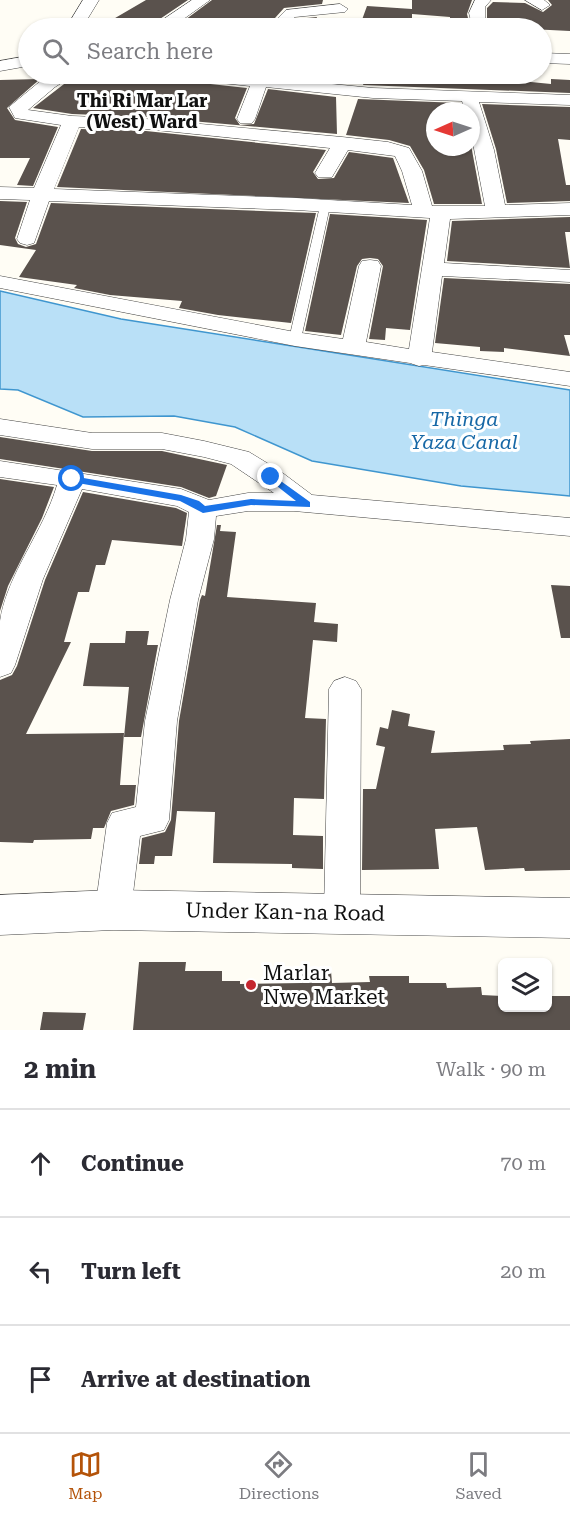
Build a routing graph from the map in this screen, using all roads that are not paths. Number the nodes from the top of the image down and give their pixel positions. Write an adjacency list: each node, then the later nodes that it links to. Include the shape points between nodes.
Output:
1 (91, 0): 5 (street)
2 (202, 0): 6 (street)
3 (483, 0): 9 (street)
4 (342, 4): 7 (street, via 291,13); 8 (street)
5 (80, 18)
6 (176, 18)
7 (284, 18)
8 (336, 18)
9 (477, 18)
10 (552, 58): 11 (street)
11 (570, 59)
12 (18, 63): 13 (street)
13 (0, 66)
14 (51, 84): 18 (street)
15 (259, 84): 21 (street)
16 (329, 84): 17 (street, via 373,93)
17 (469, 96): 20 (street); 29 (street, via 485,150)
18 (30, 97): 19 (street); 22 (street, via 18,107 21,114)
19 (0, 98)
20 (570, 99)
21 (246, 119)
22 (72, 121): 23 (street, via 146,124); 26 (street)
23 (342, 143): 24 (street); 30 (street, via 402,152)
24 (325, 173)
25 (0, 193): 26 (street)
26 (42, 196): 27 (street); 31 (street)
27 (325, 206): 30 (street); 36 (lane)
28 (570, 209): 29 (street)
29 (496, 211): 30 (street)
30 (433, 213): 33 (street)
31 (27, 239)
32 (370, 266): 37 (street)
33 (434, 268): 34 (street); 38 (street)
34 (570, 276)
35 (0, 282): 36 (street)
36 (295, 339): 37 (street)
37 (353, 348): 38 (street)
38 (419, 359): 39 (street)
39 (570, 379)
40 (0, 427): 43 (street, via 92,441 162,441 213,451 240,458)
41 (0, 469): 42 (street)
42 (72, 479): 44 (street, via 181,498); 46 (street, via 30,578)
43 (307, 504): 44 (street, via 251,502); 45 (street)
44 (203, 510): 48 (street, via 161,721 152,820 124,823)
45 (570, 527)
46 (0, 665)
47 (345, 689): 49 (street)
48 (113, 910): 49 (street, Under Kan-na Road); 50 (street, Under Kan-na Road)
49 (342, 912): 51 (street, Under Kan-na Road)
50 (0, 915)
51 (570, 918)

